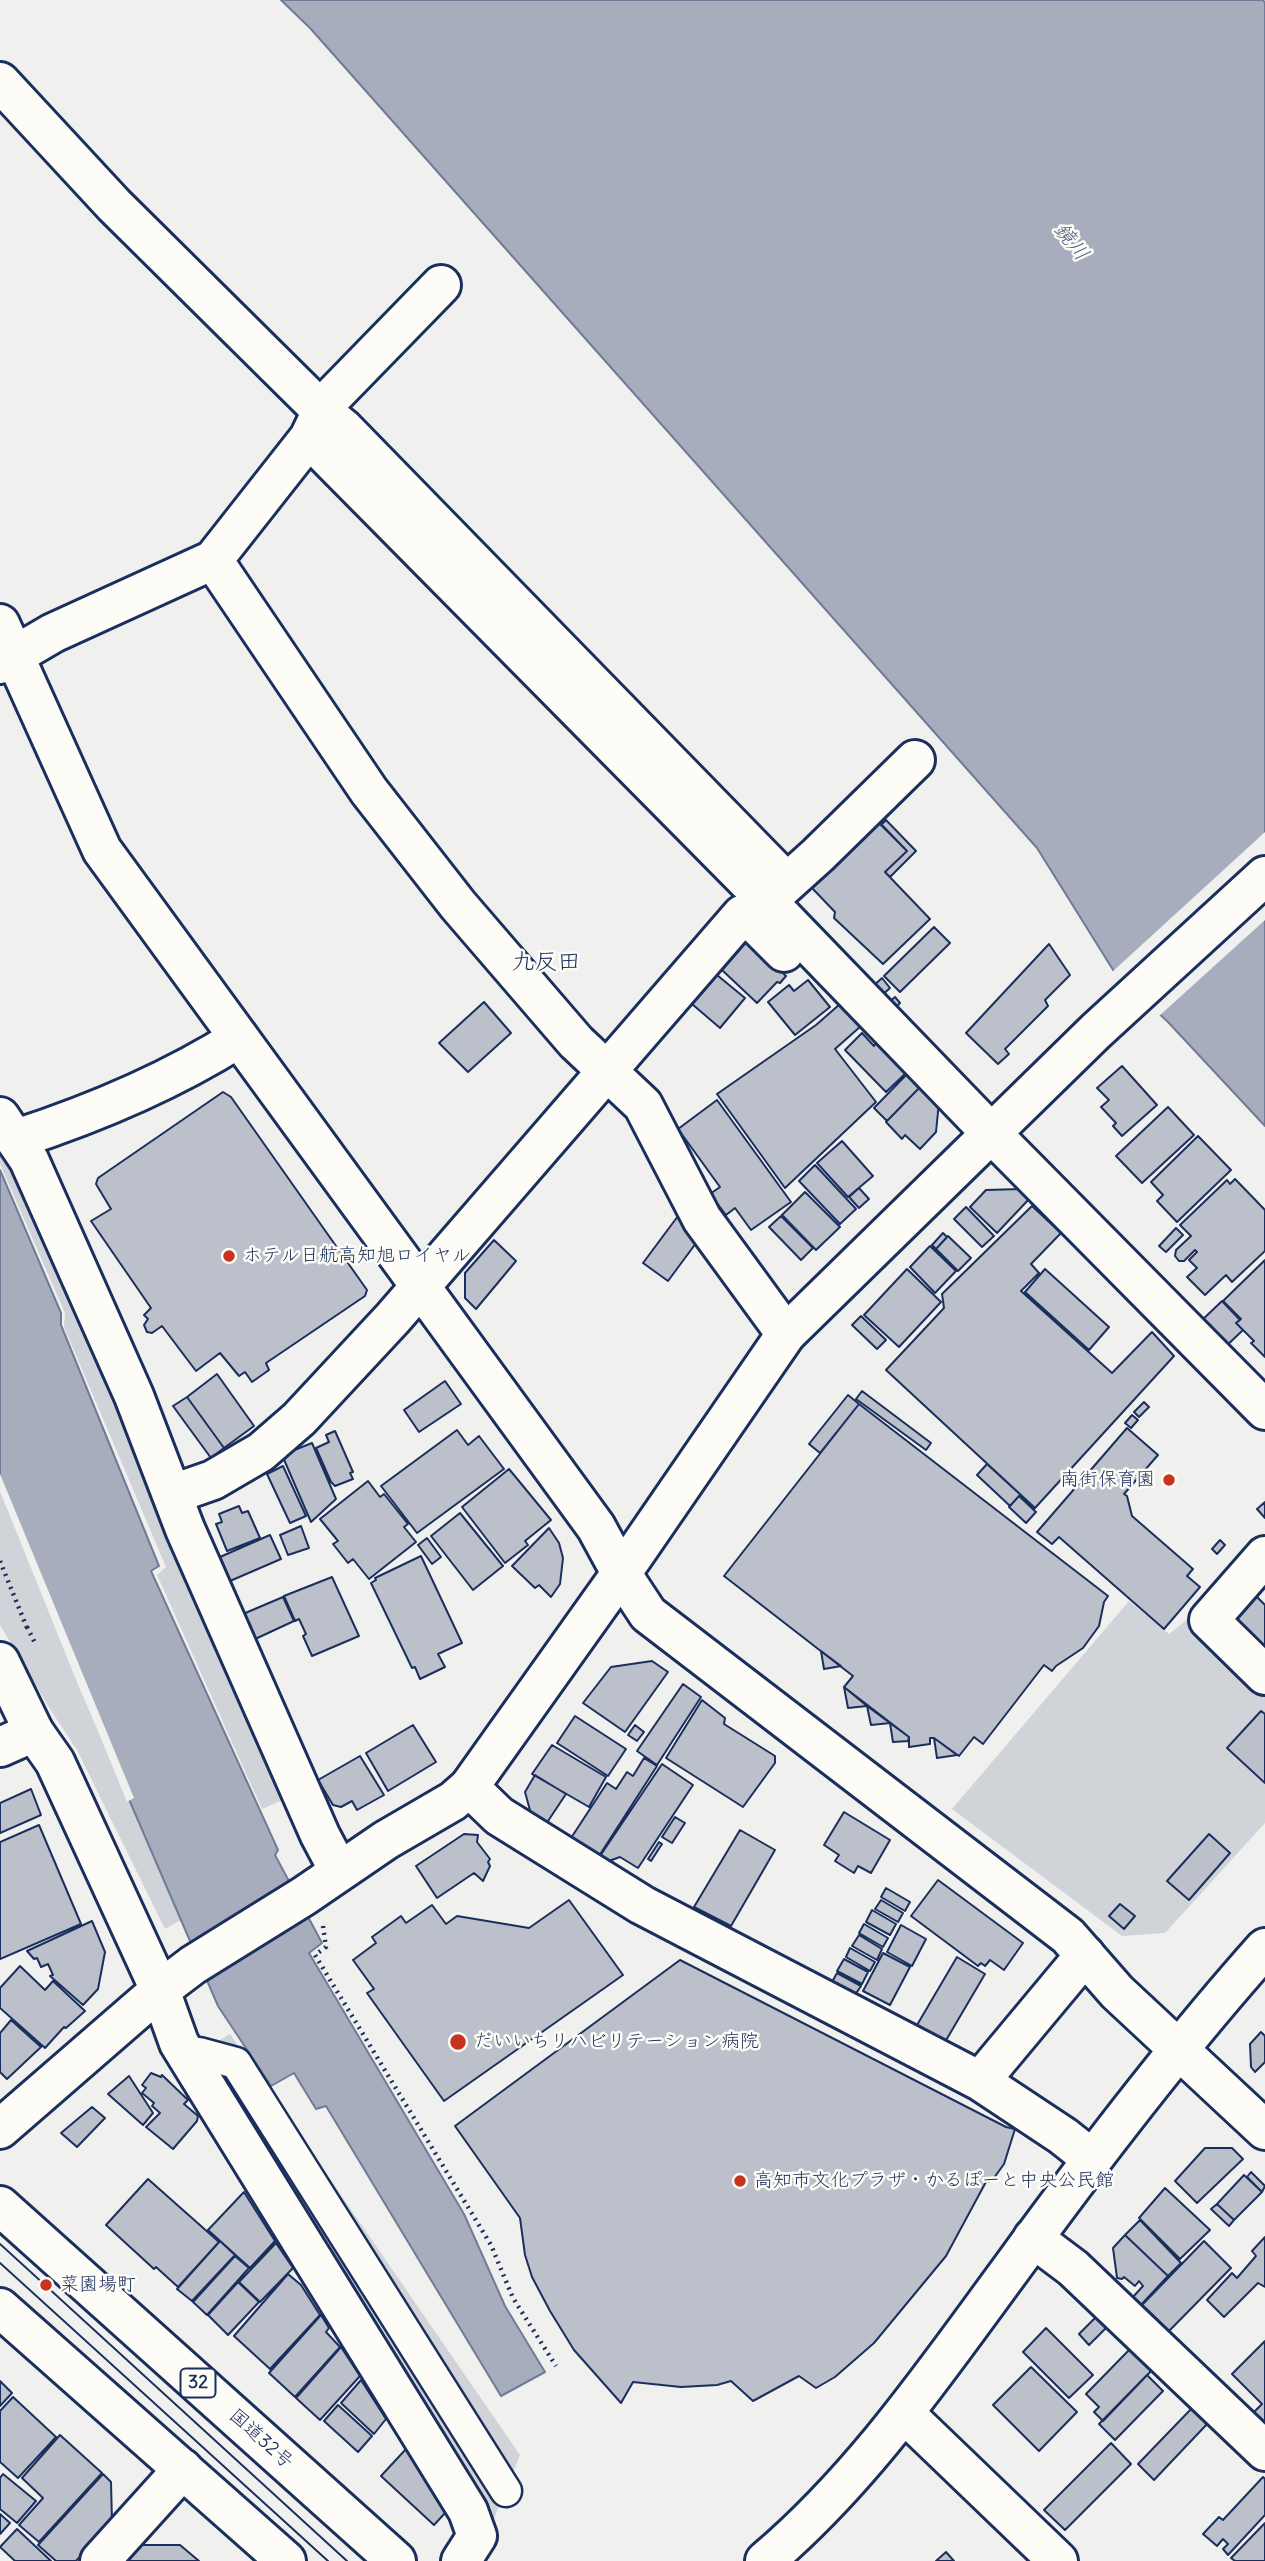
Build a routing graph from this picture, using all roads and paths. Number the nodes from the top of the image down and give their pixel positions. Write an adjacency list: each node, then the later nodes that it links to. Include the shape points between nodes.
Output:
1 (1, 85): 3 (main road)
2 (441, 285): 3 (main road, via 330,399)
3 (316, 424): 4 (main road); 8 (main road, via 344,429)
4 (213, 560): 5 (main road, via 53,633); 11 (main road, via 377,801 458,905 576,1042)
5 (5, 648): 10 (main road, via 102,850)
6 (915, 760): 8 (main road)
7 (1265, 876): 13 (main road)
8 (777, 892): 9 (main road)
9 (826, 962): 11 (main road, via 802,971 742,915); 13 (main road)
10 (239, 1038): 12 (main road, via 195,1066 52,1127); 14 (main road)
11 (608, 1071): 14 (main road); 15 (main road, via 643,1105 702,1219)
12 (8, 1128): 17 (main road, via 29,1160)
13 (991, 1133): 15 (main road); 16 (main road)
14 (421, 1285): 17 (main road, via 277,1440 213,1480); 19 (main road, via 596,1527)
15 (786, 1334): 19 (main road)
16 (1265, 1410)
17 (173, 1494): 24 (main road)
18 (1265, 1556): 21 (main road, via 1209,1620)
19 (621, 1573): 23 (main road); 27 (main road, via 651,1618 1068,1936)
20 (0, 1662): 22 (main road)
21 (1265, 1675)
22 (17, 1740): 28 (main road, via 55,1762)
23 (469, 1787): 24 (main road); 31 (main road, via 499,1816 642,1905)
24 (339, 1871): 25 (main road)
25 (313, 1909): 28 (main road, via 192,1965); 38 (path, via 326,1947 315,1955 491,2245 513,2298)
26 (1265, 1948): 29 (main road)
27 (1084, 1955): 29 (main road); 31 (main road)
28 (160, 1990): 32 (main road); 46 (main road, via 179,2043 468,2511 477,2536)
29 (1180, 2049): 33 (main road); 34 (main road)
30 (199, 2053): 42 (street, via 236,2063)
31 (980, 2081): 34 (main road)
32 (0, 2129)
33 (1265, 2130)
34 (1093, 2159): 36 (main road)
35 (0, 2206): 45 (main road, 国道32号 / 32)
36 (1033, 2238): 39 (main road); 40 (main road, via 1068,2264)
37 (0, 2308): 41 (main road)
38 (556, 2366)
39 (905, 2414): 47 (main road, via 844,2486); 48 (main road)
40 (1265, 2451)
41 (183, 2469): 43 (main road); 44 (main road)
42 (506, 2491)
43 (100, 2561)
44 (286, 2561)
45 (396, 2561)
46 (461, 2561)
47 (765, 2561)
48 (1058, 2561)

